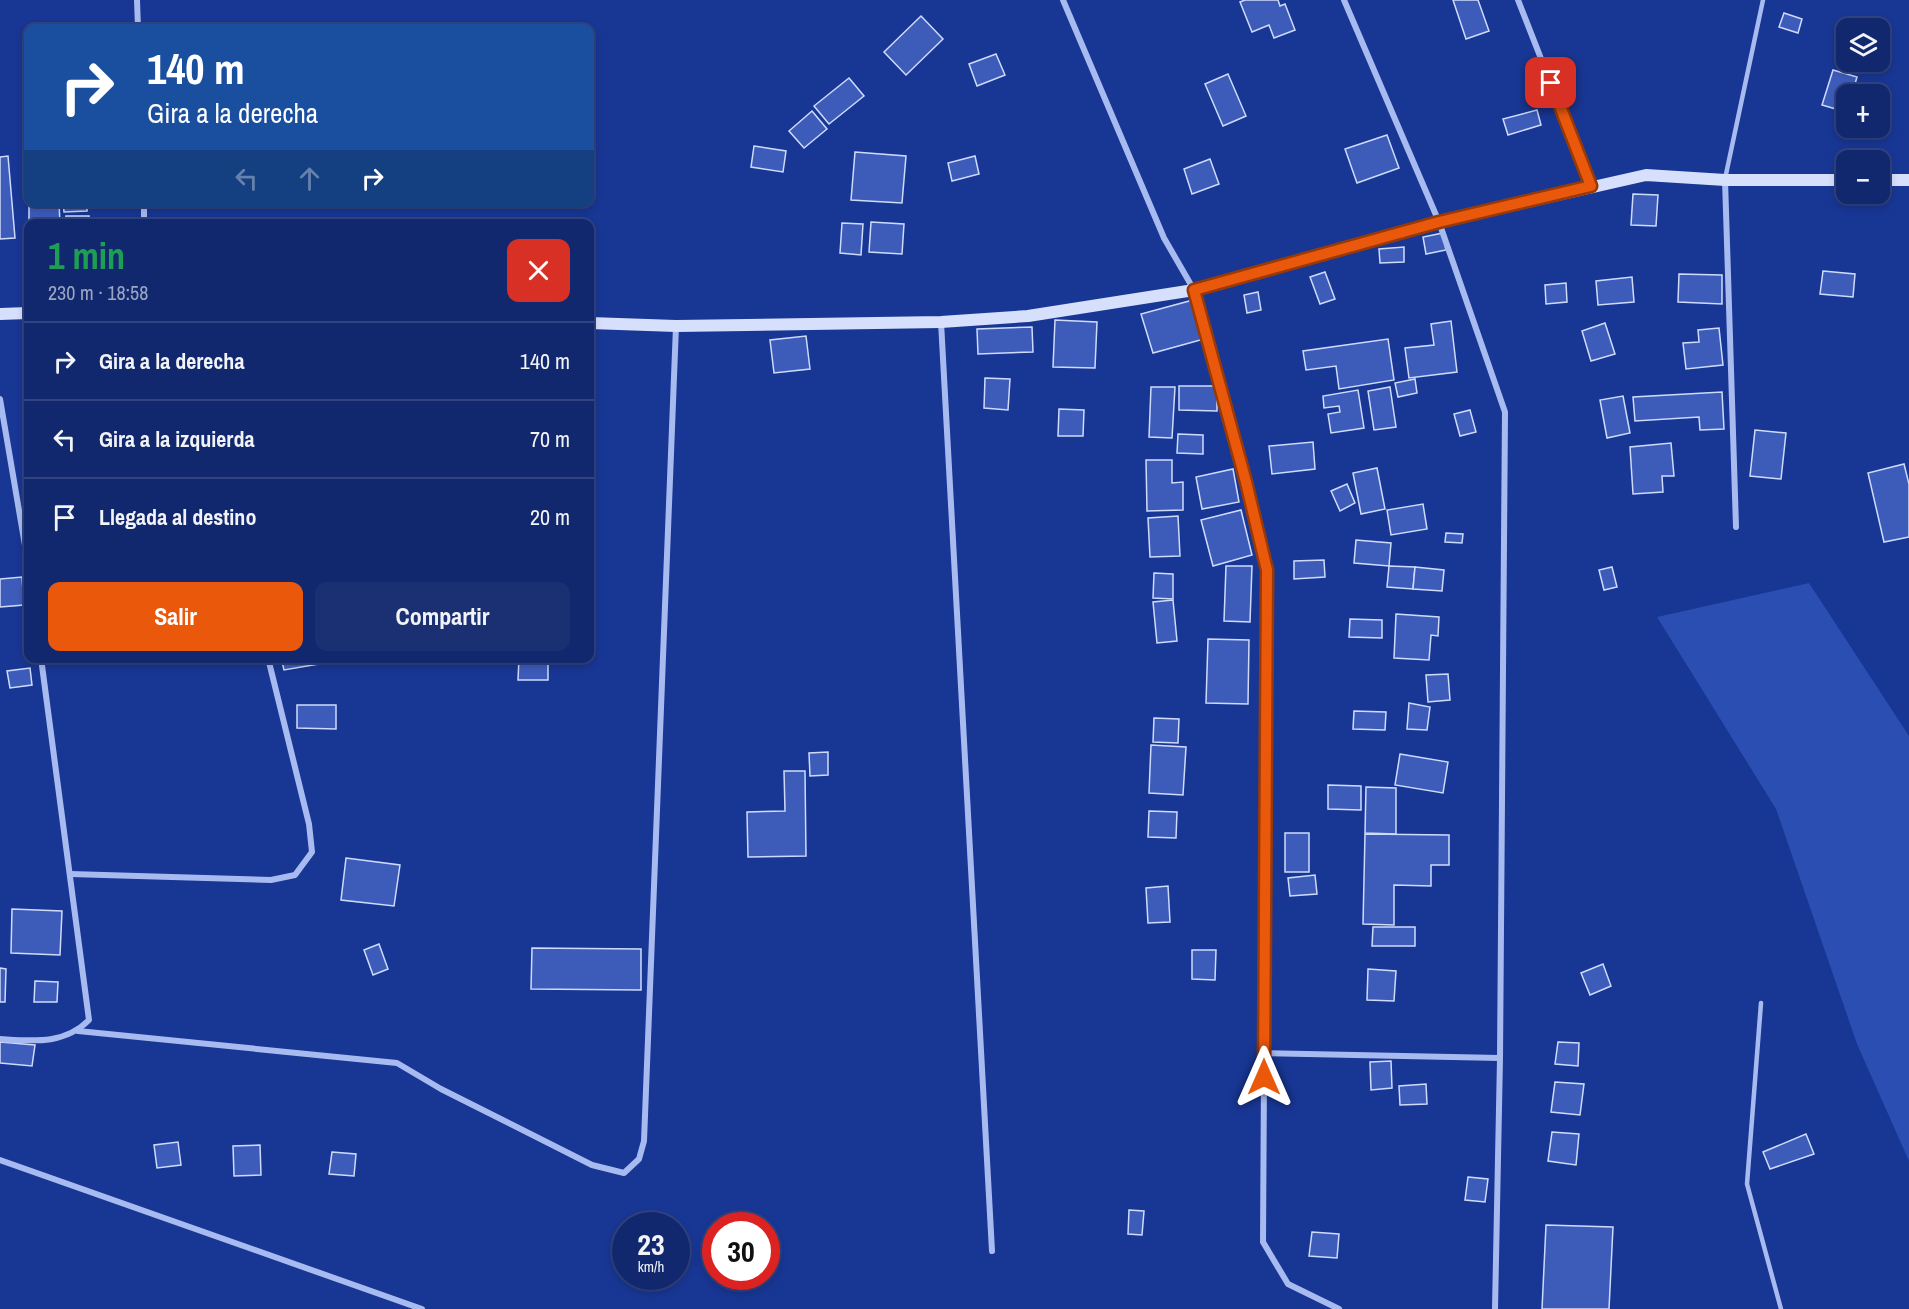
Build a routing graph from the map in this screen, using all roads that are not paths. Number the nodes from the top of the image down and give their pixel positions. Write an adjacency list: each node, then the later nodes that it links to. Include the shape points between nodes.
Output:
1 (137, 0): 6 (street)
2 (1064, 0): 13 (street, via 1164,238)
3 (1344, 0): 12 (street)
4 (1518, 0): 11 (street)
5 (1763, 0): 7 (lane)
6 (138, 24)
7 (1725, 180): 8 (street); 11 (street, via 1646,175); 20 (street)
8 (1836, 180)
9 (1890, 180): 10 (street)
10 (1909, 180)
11 (1591, 186): 12 (street)
12 (1439, 222): 13 (street); 29 (street, via 1505,412)
13 (1194, 290): 16 (street, via 1028,316); 28 (street, via 1267,570)
14 (24, 313): 15 (street)
15 (0, 314)
16 (941, 322): 18 (street); 31 (street)
17 (594, 323): 18 (street)
18 (676, 326): 26 (street, via 644,1141 639,1159 624,1173 592,1165 397,1063)
19 (0, 399): 21 (street)
20 (1736, 527)
21 (24, 540)
22 (42, 663): 24 (street)
23 (269, 663): 24 (street, via 309,824 312,852 295,875 270,880)
24 (70, 874): 26 (street, via 89,1020)
25 (1761, 1004): 35 (lane, via 1747,1184)
26 (78, 1031): 27 (street, via 54,1040)
27 (0, 1039)
28 (1264, 1053): 29 (street); 33 (street, via 1263,1242 1288,1284)
29 (1500, 1058): 34 (street)
30 (0, 1160): 32 (street)
31 (992, 1251)
32 (422, 1309)
33 (1339, 1309)
34 (1495, 1309)
35 (1781, 1309)

